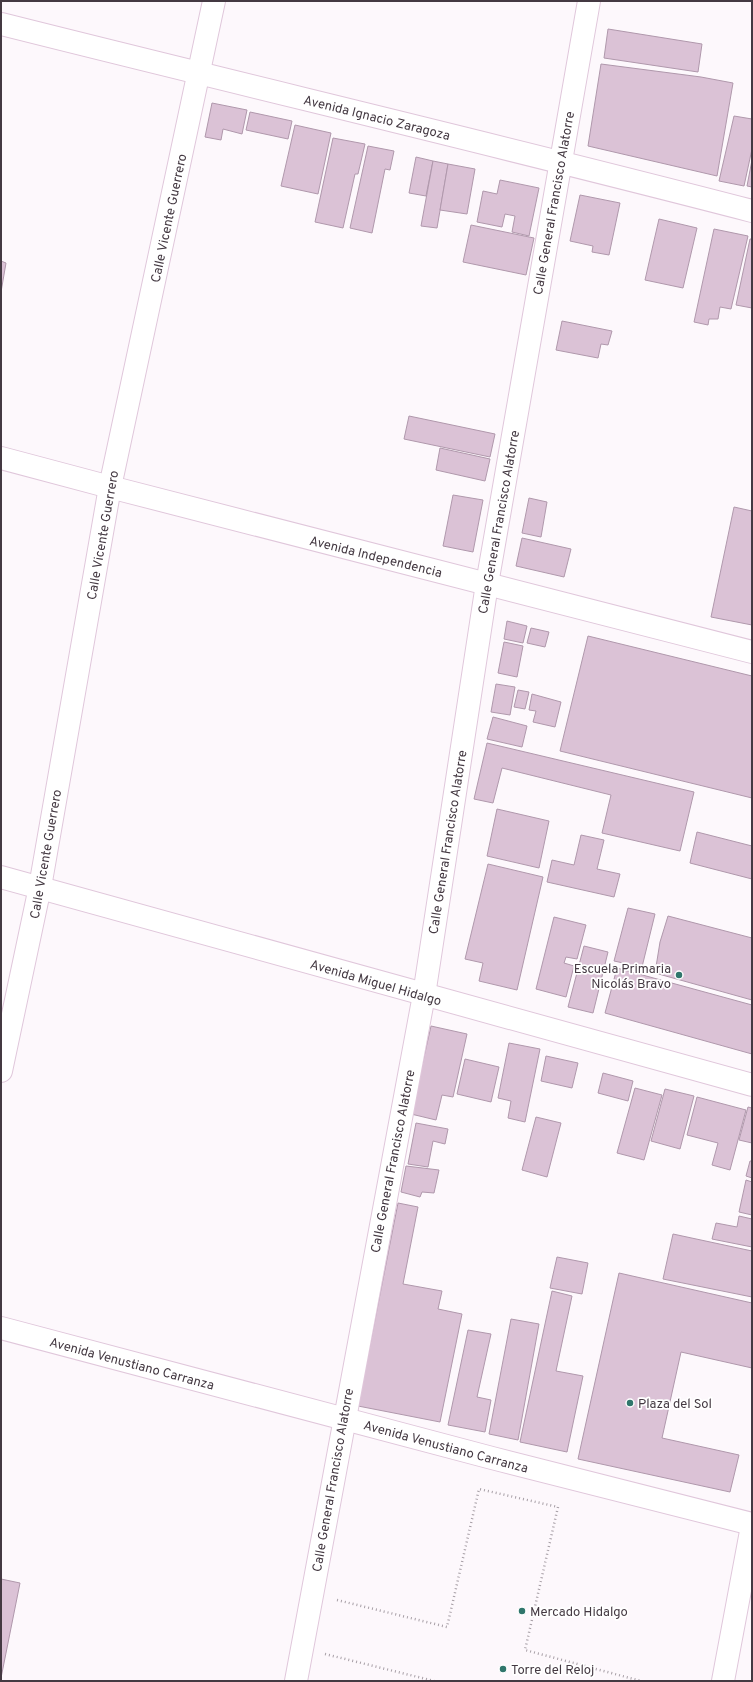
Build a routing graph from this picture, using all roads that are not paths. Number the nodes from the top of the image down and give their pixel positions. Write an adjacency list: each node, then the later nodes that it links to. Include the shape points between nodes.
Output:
1 (214, 1): 4 (street, Calle Vicente Guerrero)
2 (589, 1): 5 (street, Calle General Francisco Alatorre)
3 (1, 24): 4 (street, Avenida Ignacio Zaragoza)
4 (198, 74): 5 (street, Avenida Ignacio Zaragoza); 8 (street, Calle Vicente Guerrero)
5 (561, 162): 6 (street, Avenida Ignacio Zaragoza); 9 (street, Calle General Francisco Alatorre)
6 (752, 212)
7 (1, 458): 8 (street, Avenida Independencia)
8 (110, 488): 9 (street, Avenida Independencia); 12 (street, Calle Vicente Guerrero)
9 (487, 584): 10 (street, Avenida Independencia); 13 (street, Calle General Francisco Alatorre)
10 (752, 652)
11 (1, 877): 12 (street, Avenida Miguel Hidalgo)
12 (40, 887): 13 (street, Avenida Miguel Hidalgo); 14 (street, Calle Vicente Guerrero)
13 (424, 995): 15 (street, Avenida Miguel Hidalgo); 17 (street, Calle General Francisco Alatorre)
14 (1, 1071)
15 (752, 1085)
16 (1, 1328): 17 (street, Avenida Venustiano Carranza)
17 (344, 1419): 18 (street, Avenida Venustiano Carranza); 19 (street, Calle General Francisco Alatorre)
18 (752, 1525): 20 (street)
19 (296, 1681)
20 (723, 1681)

